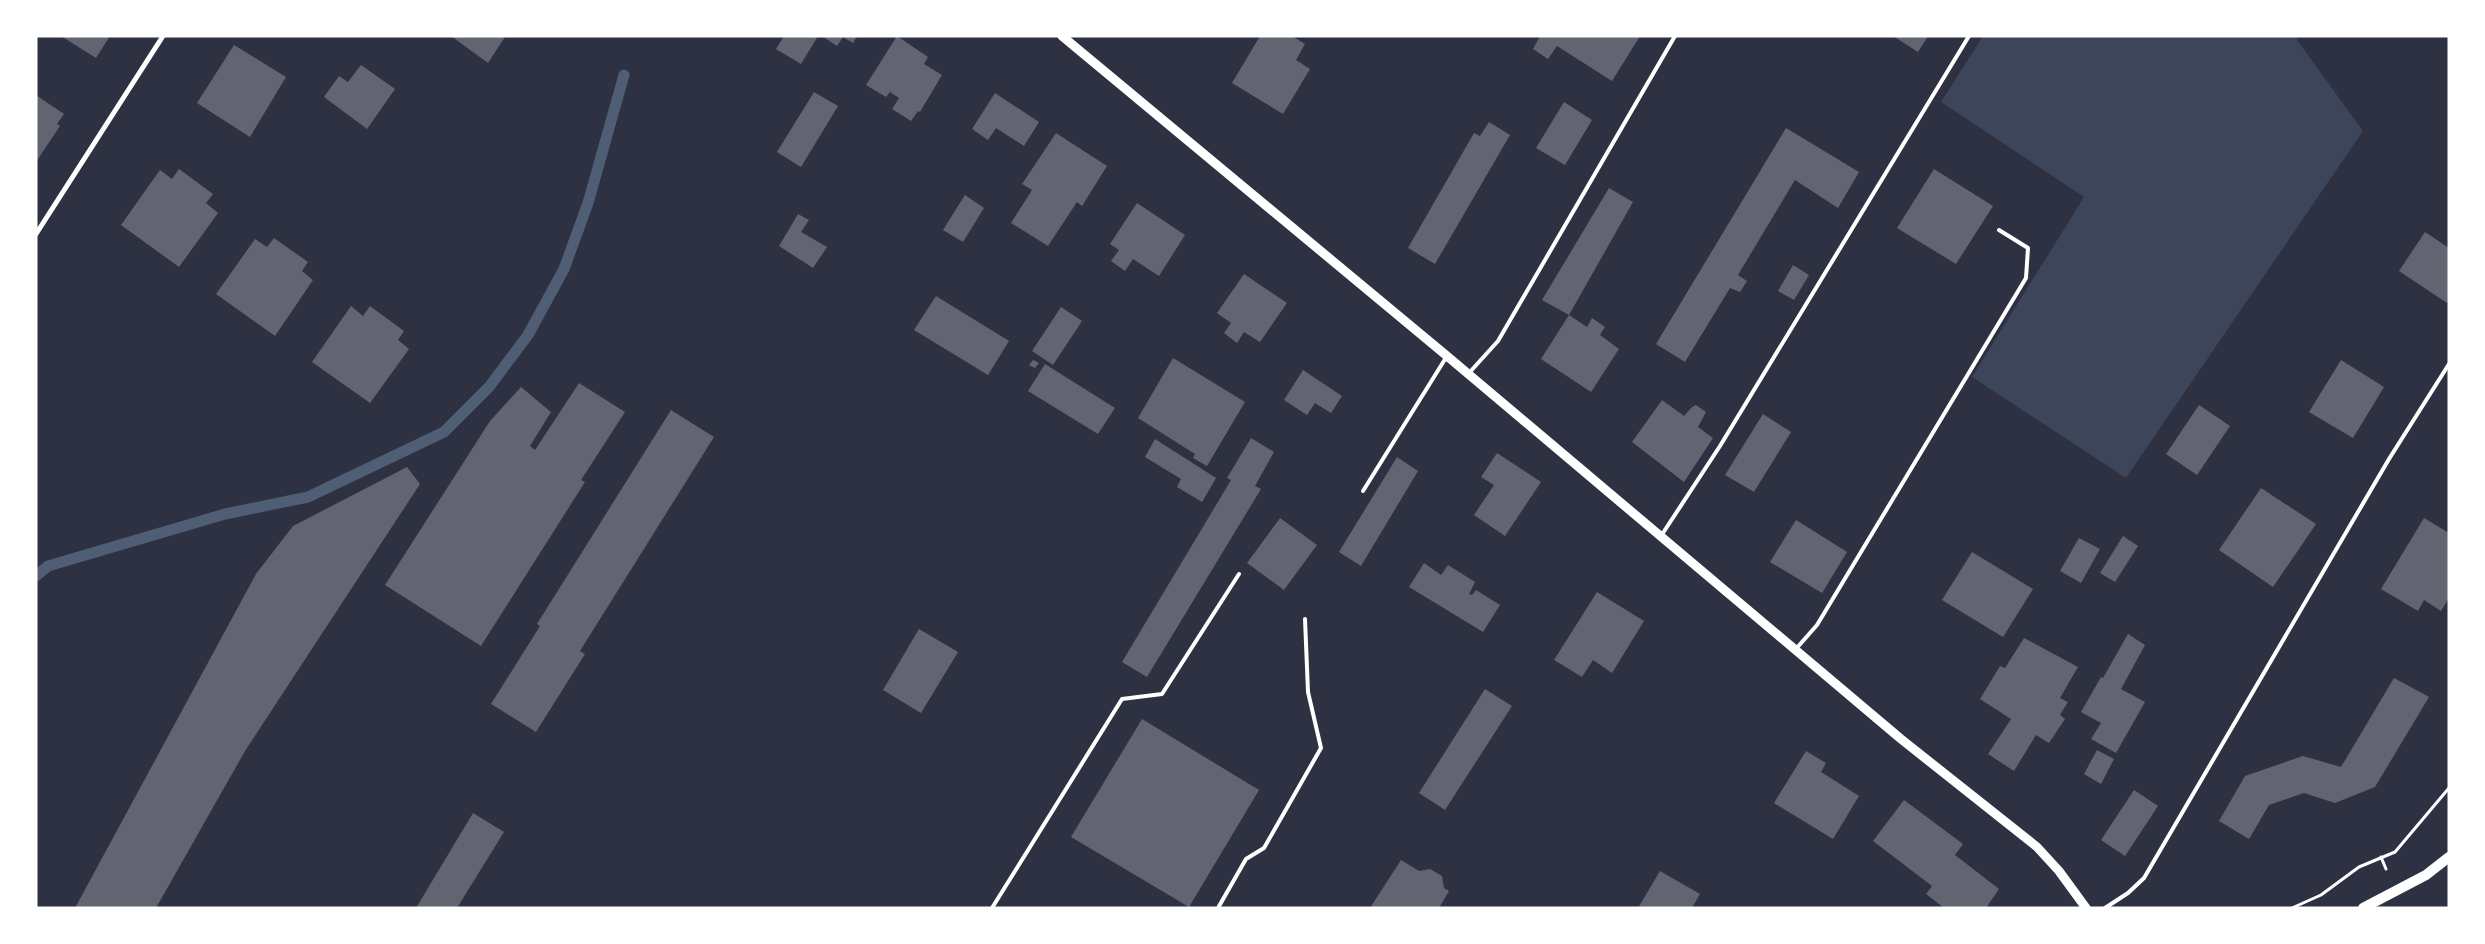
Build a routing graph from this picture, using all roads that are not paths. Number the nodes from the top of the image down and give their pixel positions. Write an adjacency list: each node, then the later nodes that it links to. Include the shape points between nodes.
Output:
1 (163, 36): 6 (street)
2 (1062, 36): 7 (street)
3 (1675, 36): 9 (lane, via 1498,341)
4 (1969, 36): 11 (lane, via 1720,446)
5 (1999, 230): 14 (lane, via 2028,248 2026,278 1818,625)
6 (36, 234)
7 (1447, 356): 9 (street); 10 (lane)
8 (2449, 364): 19 (lane, via 2389,459 2144,878)
9 (1468, 374): 11 (street)
10 (1363, 491)
11 (1661, 536): 14 (street)
12 (1239, 574): 16 (lane, via 1162,694 1122,699)
13 (1305, 620): 17 (lane, via 1308,692 1321,748 1264,848 1246,859)
14 (1795, 650): 18 (street, via 2037,847)
15 (2449, 857): 20 (main road, via 2426,874)
16 (992, 908)
17 (1218, 908)
18 (2086, 908)
19 (2105, 908)
20 (2362, 908)

